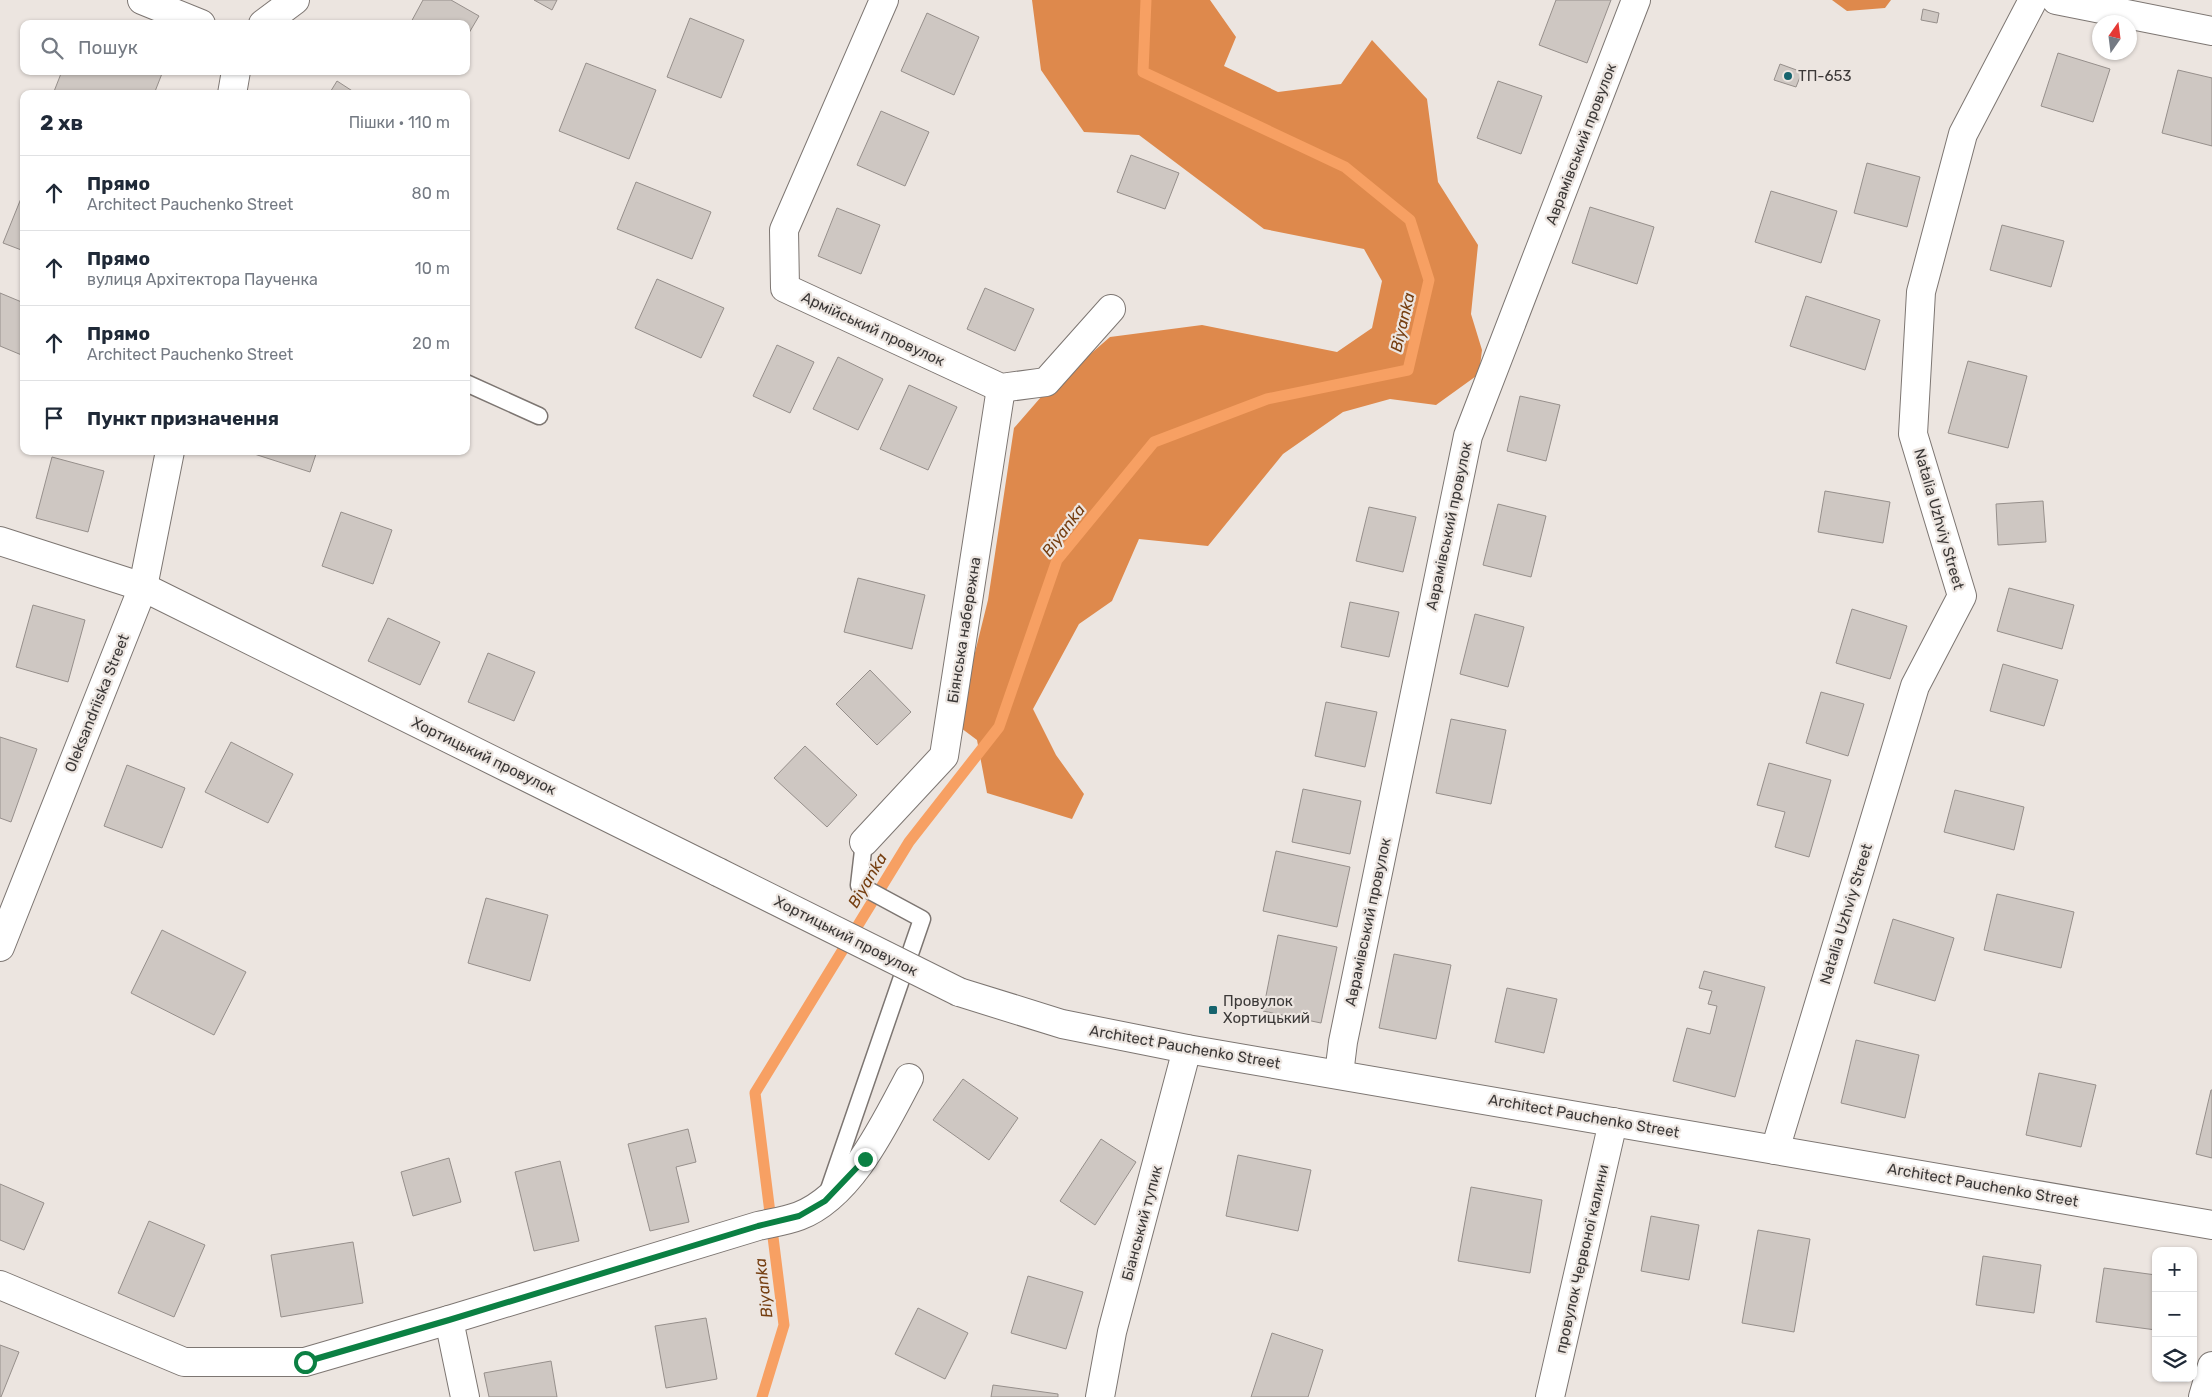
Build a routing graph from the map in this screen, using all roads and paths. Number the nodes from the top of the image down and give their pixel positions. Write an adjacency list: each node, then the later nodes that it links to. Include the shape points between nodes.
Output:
1 (142, 0): 7 (street)
2 (295, 0): 8 (street)
3 (884, 0): 14 (street, Армійський провулок, via 784,230 785,288)
4 (1636, 0): 23 (street, Аврамівський провулок, via 1468,436)
5 (2033, 0): 26 (street, Natalia Uzhviy Street, via 1963,134 1921,292 1914,434 1962,596 1915,686)
6 (2056, 0): 9 (street)
7 (191, 20)
8 (268, 20)
9 (2212, 31)
10 (235, 75): 11 (street)
11 (233, 90)
12 (1111, 309): 14 (street, via 1046,382)
13 (470, 385): 15 (lane)
14 (1001, 388): 19 (street, Біянська набережна, via 944,756)
15 (539, 416)
16 (169, 455): 18 (street, Oleksandriiska Street)
17 (0, 541): 18 (street, Хортицький провулок)
18 (143, 587): 20 (street, Oleksandriiska Street); 21 (street, Хортицький провулок, bridge)
19 (864, 842): 27 (lane, via 859,885 922,919)
20 (0, 947)
21 (959, 992): 22 (street, Architect Pauchenko Street, via 1062,1024)
22 (1188, 1049): 23 (street, Architect Pauchenko Street); 33 (street, Біанський тупик, via 1112,1332)
23 (1339, 1074): 25 (street, Architect Pauchenko Street)
24 (909, 1078): 27 (street, via 865,1159)
25 (1613, 1122): 26 (street, Architect Pauchenko Street); 34 (street, провулок Червоної калини)
26 (1775, 1150): 28 (street, Architect Pauchenko Street)
27 (825, 1201): 30 (street, via 799,1216)
28 (2212, 1225)
29 (0, 1285): 30 (street, via 184,1362 305,1362)
30 (449, 1320): 32 (street)
31 (2212, 1366): 35 (street)
32 (465, 1397)
33 (1100, 1397)
34 (1550, 1397)
35 (2203, 1397)

